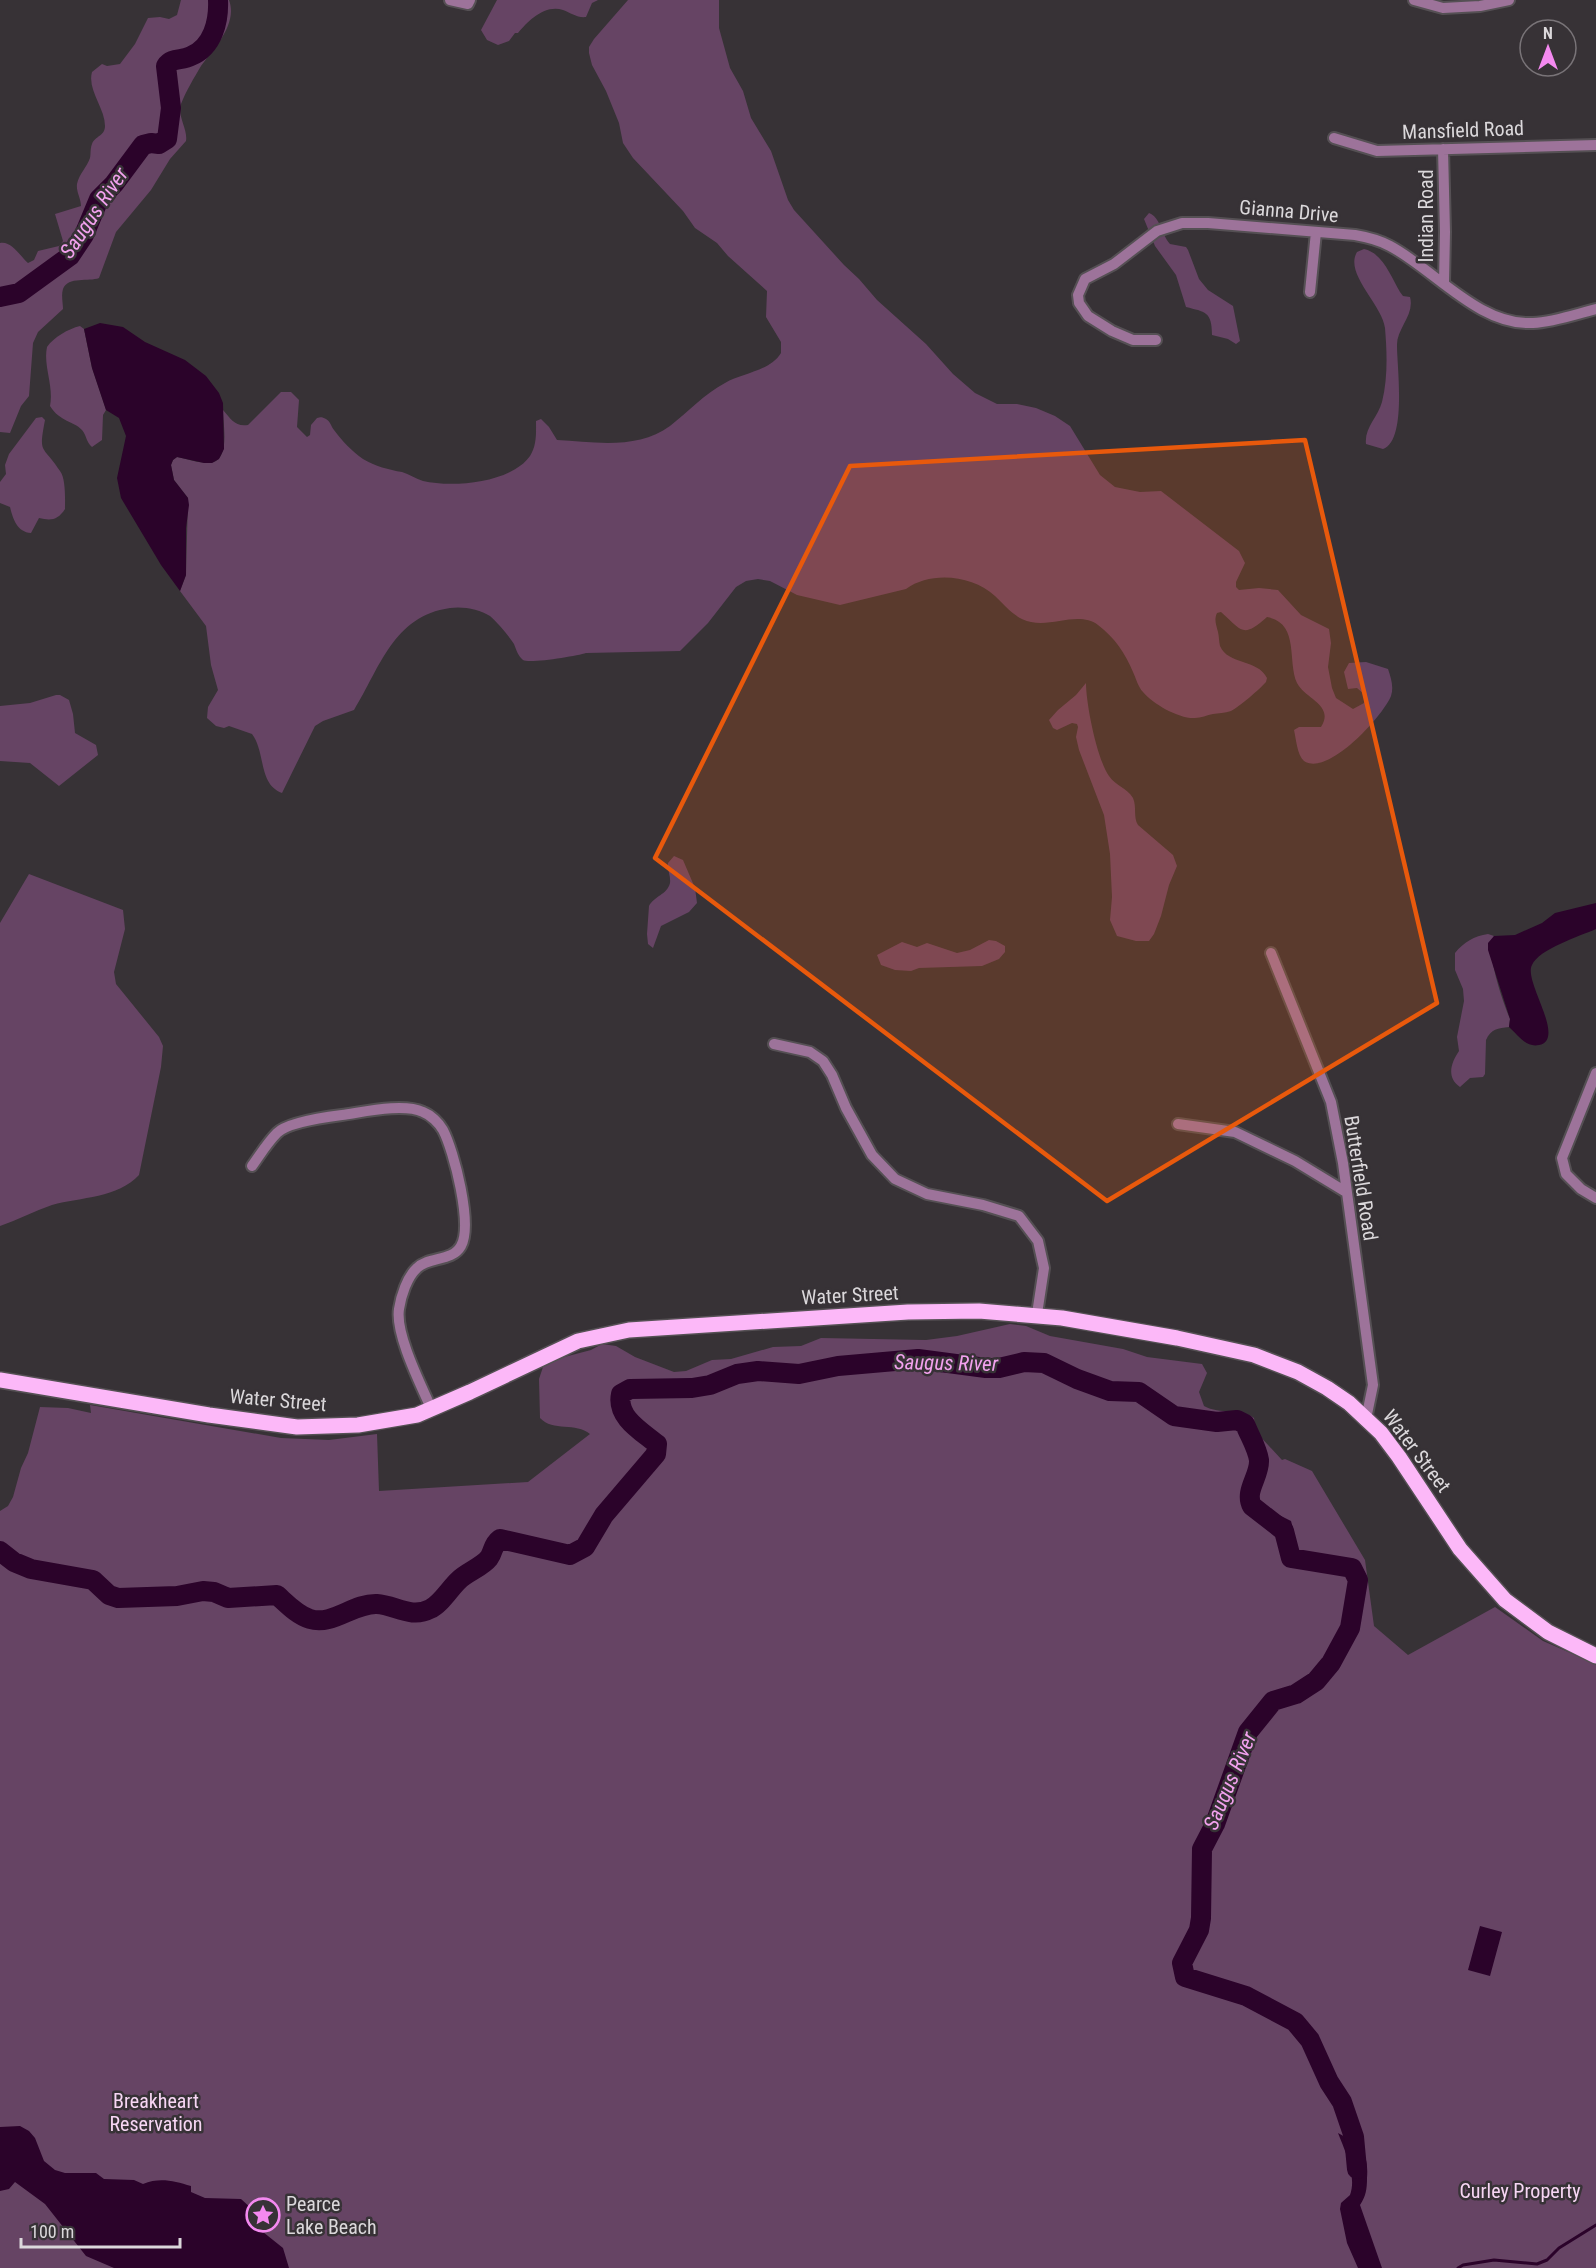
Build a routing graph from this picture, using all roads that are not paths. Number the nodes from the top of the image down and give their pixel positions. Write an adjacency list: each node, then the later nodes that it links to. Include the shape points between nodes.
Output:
1 (450, 0): 2 (street, via 468,4)
2 (470, 0)
3 (1414, 0): 4 (street, via 1443,8)
4 (1509, 0)
5 (1334, 138): 7 (street, Mansfield Road, via 1377,151)
6 (1596, 145): 7 (street, Mansfield Road)
7 (1443, 149): 9 (street, Indian Road)
8 (1316, 232): 9 (street, Gianna Drive, via 1372,238 1404,254); 10 (street); 12 (street, Gianna Drive, via 1182,223 1157,231 1114,264 1086,279 1078,295 1088,315 1133,340)
9 (1444, 284): 11 (street, Gianna Drive, via 1491,315 1516,322 1544,321)
10 (1310, 292)
11 (1596, 309)
12 (1156, 340)
13 (1271, 953): 18 (street, Butterfield Road, via 1331,1102)
14 (774, 1044): 20 (street, via 810,1052 823,1060 872,1155 895,1179 927,1194 1019,1216 1038,1241 1044,1268)
15 (1596, 1073): 19 (street, via 1563,1158 1566,1174)
16 (1178, 1124): 18 (street, via 1235,1132)
17 (252, 1166): 22 (street, via 278,1132 315,1118 402,1108 422,1111 443,1129 460,1188 464,1238 457,1250 445,1258 417,1267 406,1285 399,1311 401,1333)
18 (1347, 1192): 23 (street, Butterfield Road, via 1373,1384)
19 (1596, 1198)
20 (1037, 1314): 22 (main road, Water Street, via 908,1312 629,1330 578,1341); 23 (main road, Water Street, via 1177,1338 1262,1358 1314,1380)
21 (0, 1380): 22 (main road, Water Street, via 297,1427 358,1425 417,1415)
22 (431, 1408)
23 (1366, 1419): 24 (main road, Water Street, via 1399,1457 1486,1581 1537,1624)
24 (1596, 1656)

